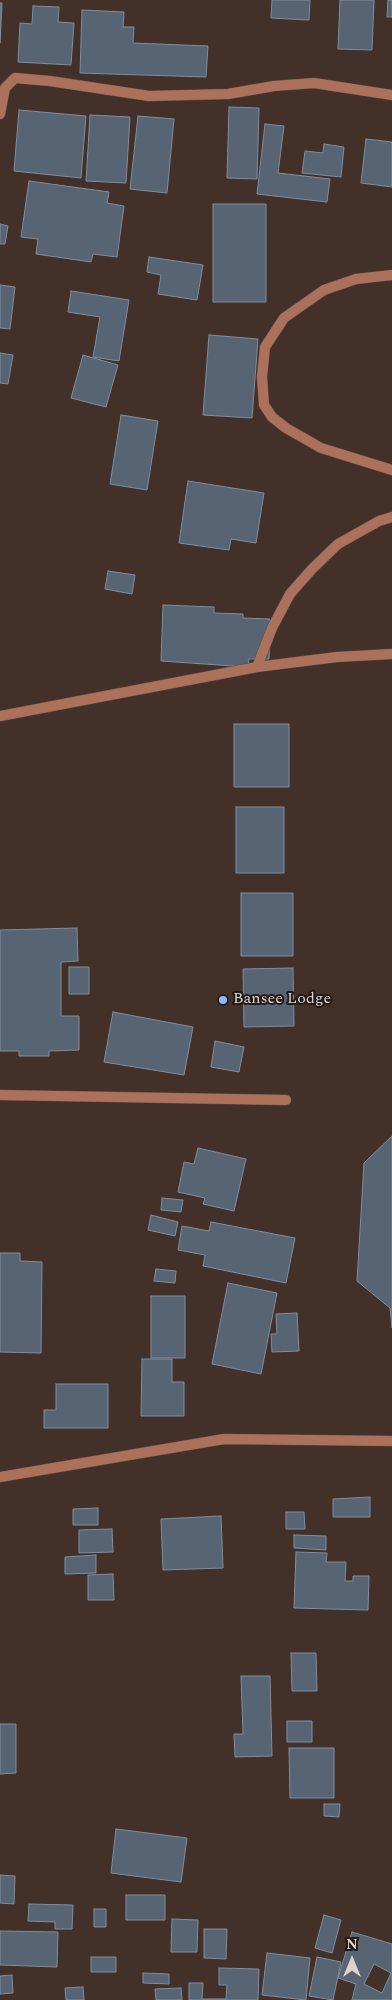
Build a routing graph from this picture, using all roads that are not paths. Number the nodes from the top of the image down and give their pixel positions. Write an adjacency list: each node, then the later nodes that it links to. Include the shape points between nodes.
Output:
1 (392, 95): 2 (street, via 314,83 228,94 149,96 14,78 4,88)
2 (0, 114)
3 (392, 275): 4 (street, via 356,279 324,290 284,318 265,347 262,377 264,405 272,417 286,428 321,448)
4 (392, 470)
5 (392, 517): 7 (street, via 338,544 312,569 290,594 272,628)
6 (392, 654): 7 (street)
7 (258, 667): 8 (street)
8 (0, 716)
9 (0, 1095): 10 (street)
10 (286, 1100)
11 (392, 1441): 12 (street, via 224,1439)
12 (0, 1477)

